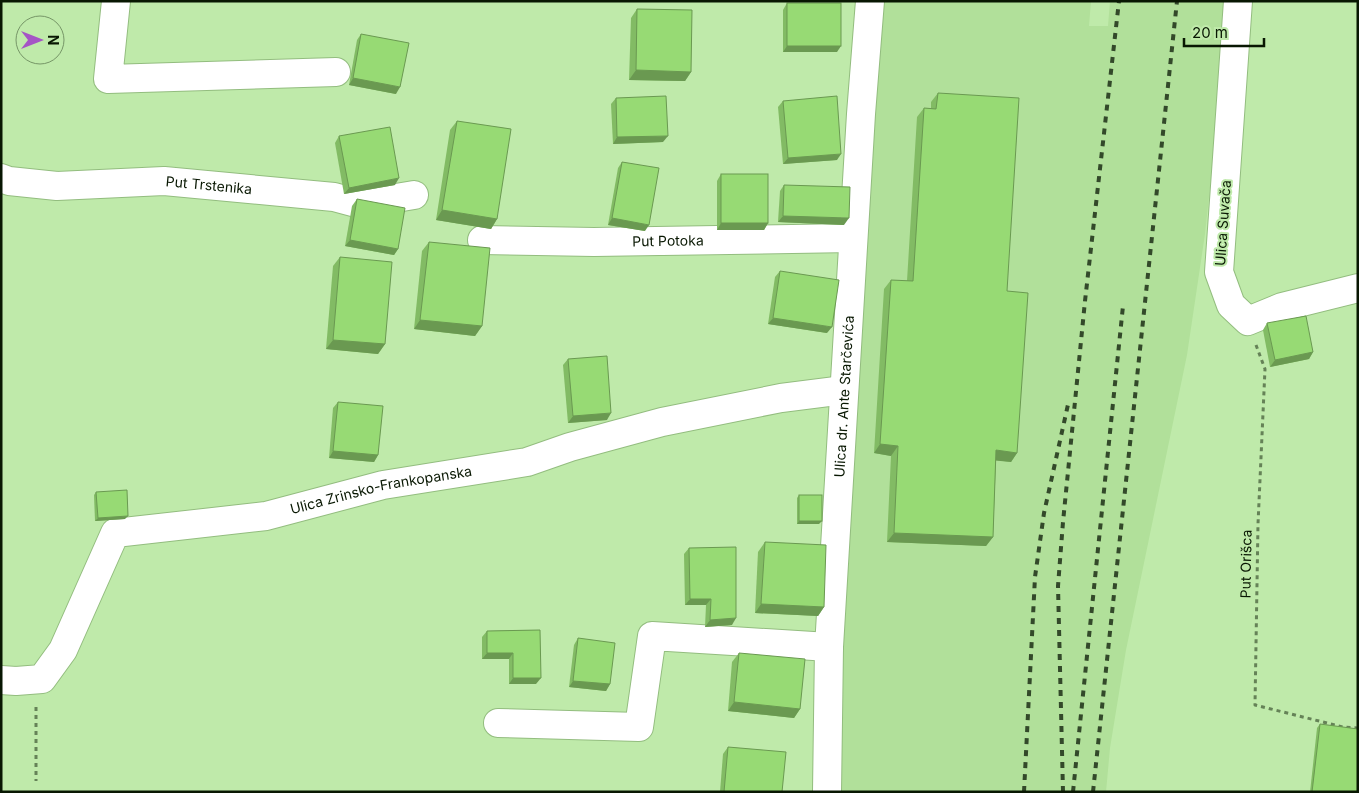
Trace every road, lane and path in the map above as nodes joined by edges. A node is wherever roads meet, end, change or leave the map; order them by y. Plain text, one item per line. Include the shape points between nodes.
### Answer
1 (116, 1) edge
2 (870, 1) edge
3 (1238, 1) edge
4 (336, 72) dead end
5 (1, 178) edge
6 (414, 195) dead end
7 (854, 238) junction
8 (482, 240) dead end
9 (1358, 288) edge
10 (1248, 321) junction
11 (844, 390) junction
12 (829, 647) junction
13 (42, 679) junction
14 (1, 680) edge
15 (498, 723) dead end
16 (1358, 728) edge
17 (36, 781) dead end
18 (828, 792) edge

1 - 4 street via 108,79
2 - 7 street, Ulica dr. Ante Starčevića
3 - 10 street, Ulica Suvača via 1219,272 1231,305
5 - 6 street, Put Trstenika via 57,186 164,181 334,197 360,204
7 - 8 street, Put Potoka via 594,242
7 - 11 street, Ulica dr. Ante Starčevića
9 - 10 street via 1282,307
10 - 16 path, Put Orišca via 1265,369 1258,524 1256,705
11 - 12 street, Ulica dr. Ante Starčevića
11 - 13 street, Ulica Zrinsko-Frankopanska via 780,398 662,422 527,462 383,485 266,516 115,533 63,650
12 - 15 street via 652,636 639,727
12 - 18 street, Ulica dr. Ante Starčevića
13 - 14 street
13 - 17 path via 36,702

